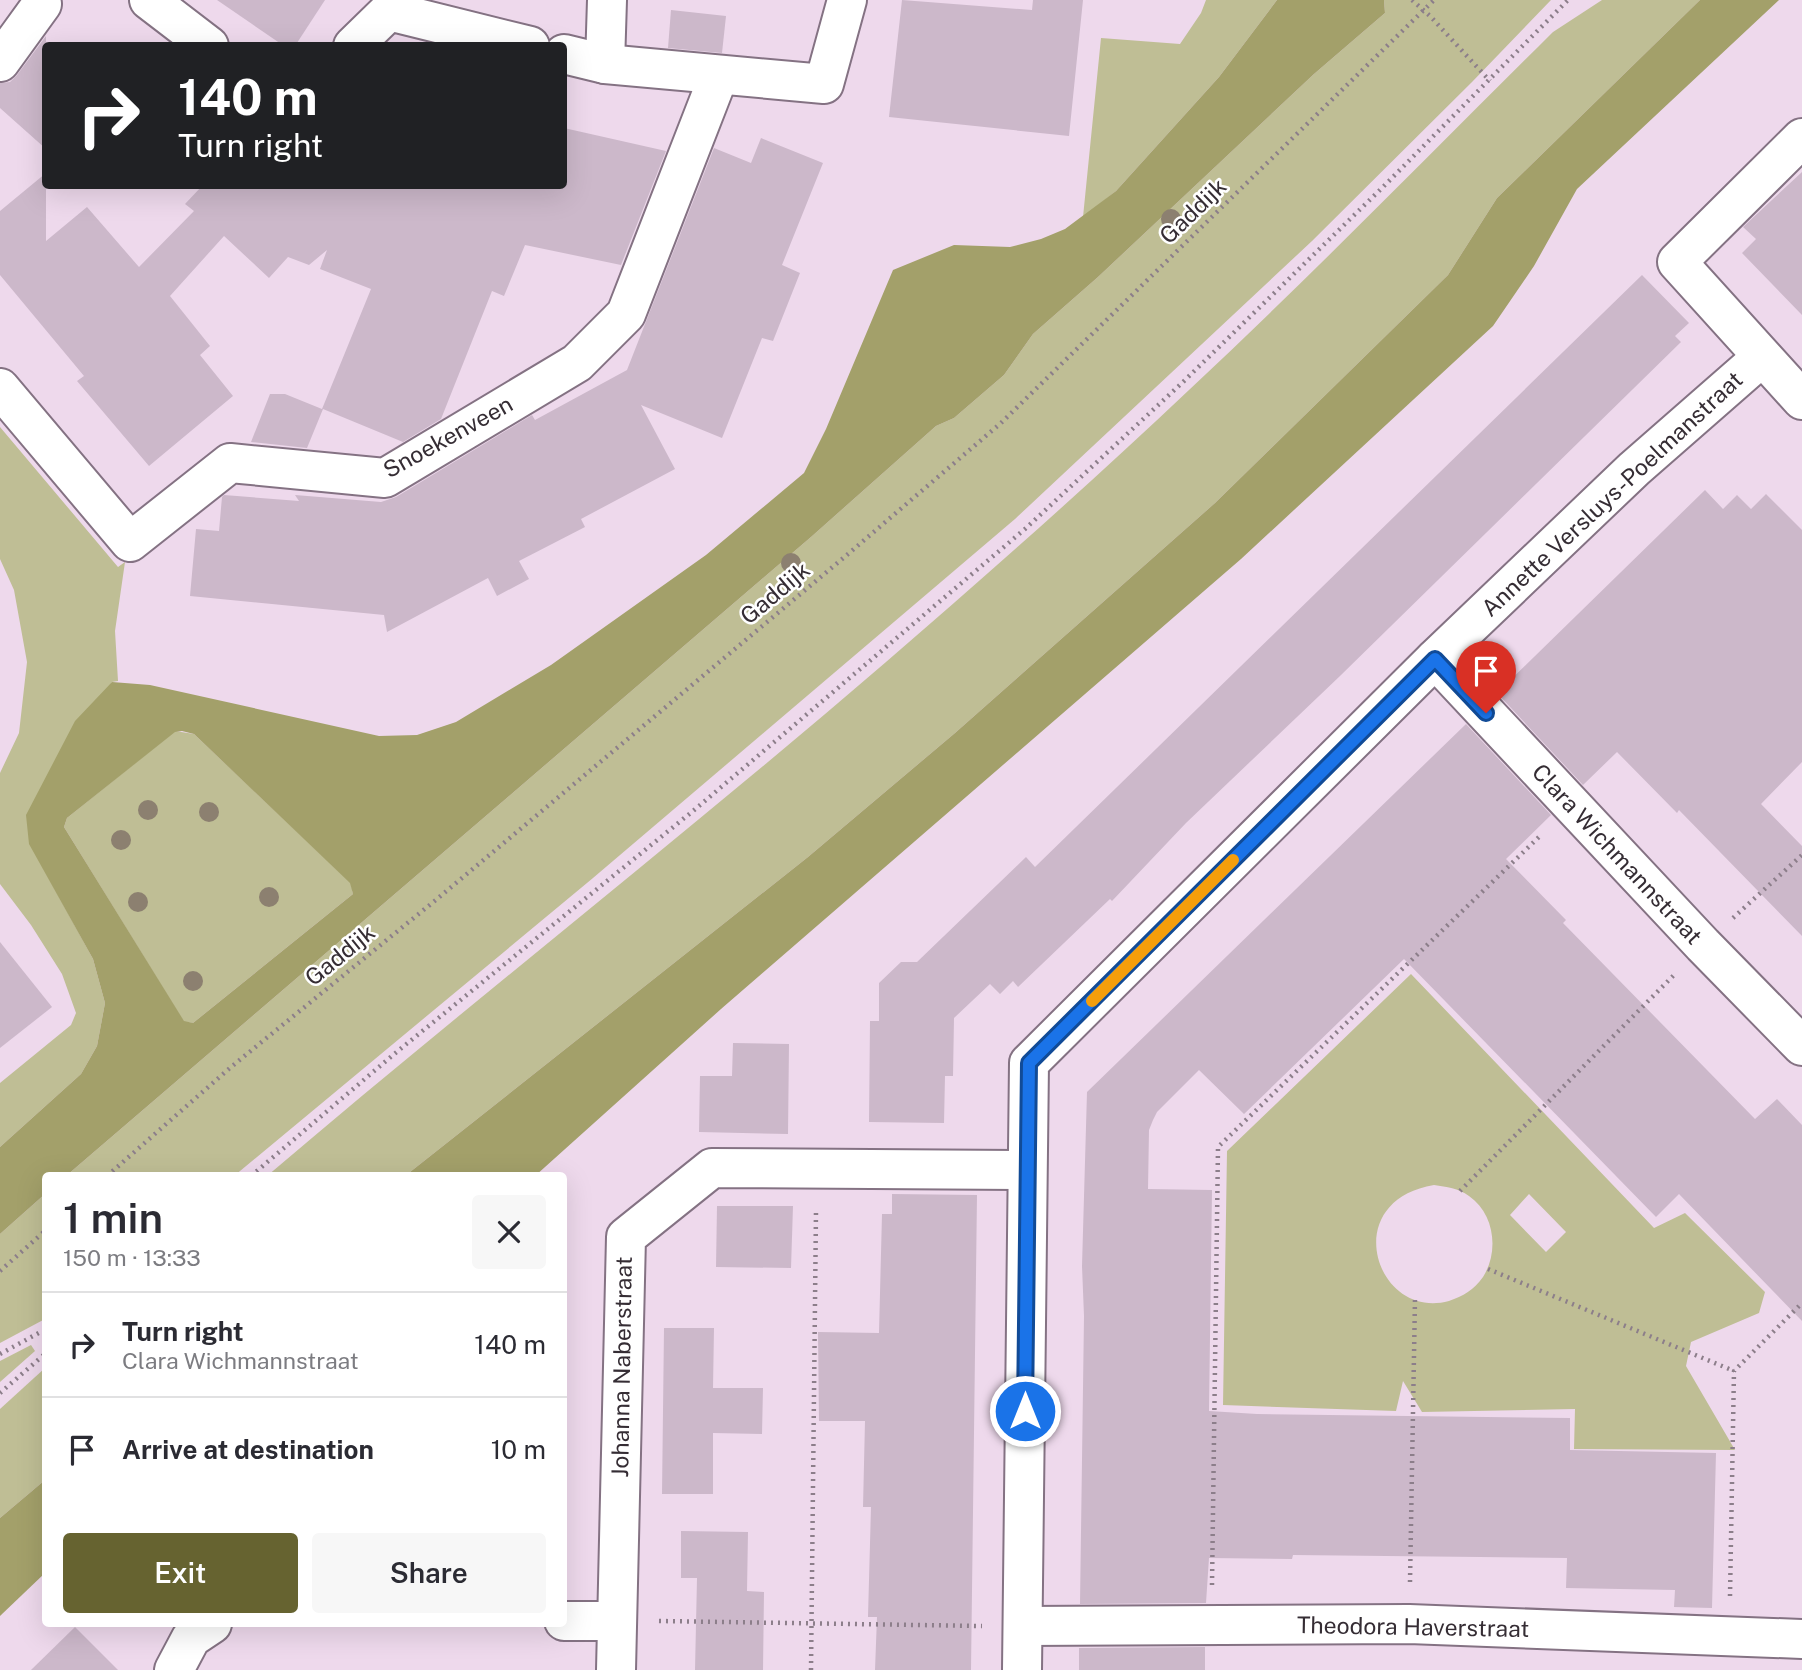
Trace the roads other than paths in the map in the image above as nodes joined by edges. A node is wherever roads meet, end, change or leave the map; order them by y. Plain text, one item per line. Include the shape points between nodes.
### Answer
1 (149, 0) edge
2 (607, 0) edge
3 (847, 0) edge
4 (51, 2) edge
5 (204, 42) edge
6 (357, 42) edge
7 (514, 42) edge
8 (567, 55) edge
9 (0, 62) edge
10 (605, 64) junction
11 (719, 75) junction
12 (1802, 138) edge
13 (1762, 357) junction
14 (0, 388) edge
15 (1802, 400) edge
16 (1435, 659) junction
17 (1802, 1046) edge
18 (1027, 1170) junction
19 (567, 1621) edge
20 (616, 1621) junction
21 (1023, 1626) junction
22 (208, 1627) edge
23 (1802, 1639) edge
24 (174, 1670) edge
25 (616, 1670) edge
26 (1022, 1670) edge

1 - 5 street
2 - 10 street
3 - 11 street via 824,85
4 - 9 street
6 - 7 street via 389,11
8 - 10 street
10 - 11 street
11 - 14 street, Snoekenveen via 626,314 577,363 384,478 230,463 130,542
12 - 13 street via 1677,262
13 - 15 street
13 - 16 street, Annette Versluys-Poelmanstraat via 1634,469
16 - 17 street, Clara Wichmannstraat
16 - 18 street, Annette Versluys-Poelmanstraat via 1029,1063
18 - 20 street, Johanna Naberstraat via 712,1168 626,1237
18 - 21 street, Annette Versluys-Poelmanstraat
19 - 20 street
20 - 25 street, Johanna Naberstraat
21 - 23 street, Theodora Haverstraat via 1409,1624
21 - 26 street, Annette Versluys-Poelmanstraat
22 - 24 street via 191,1638

